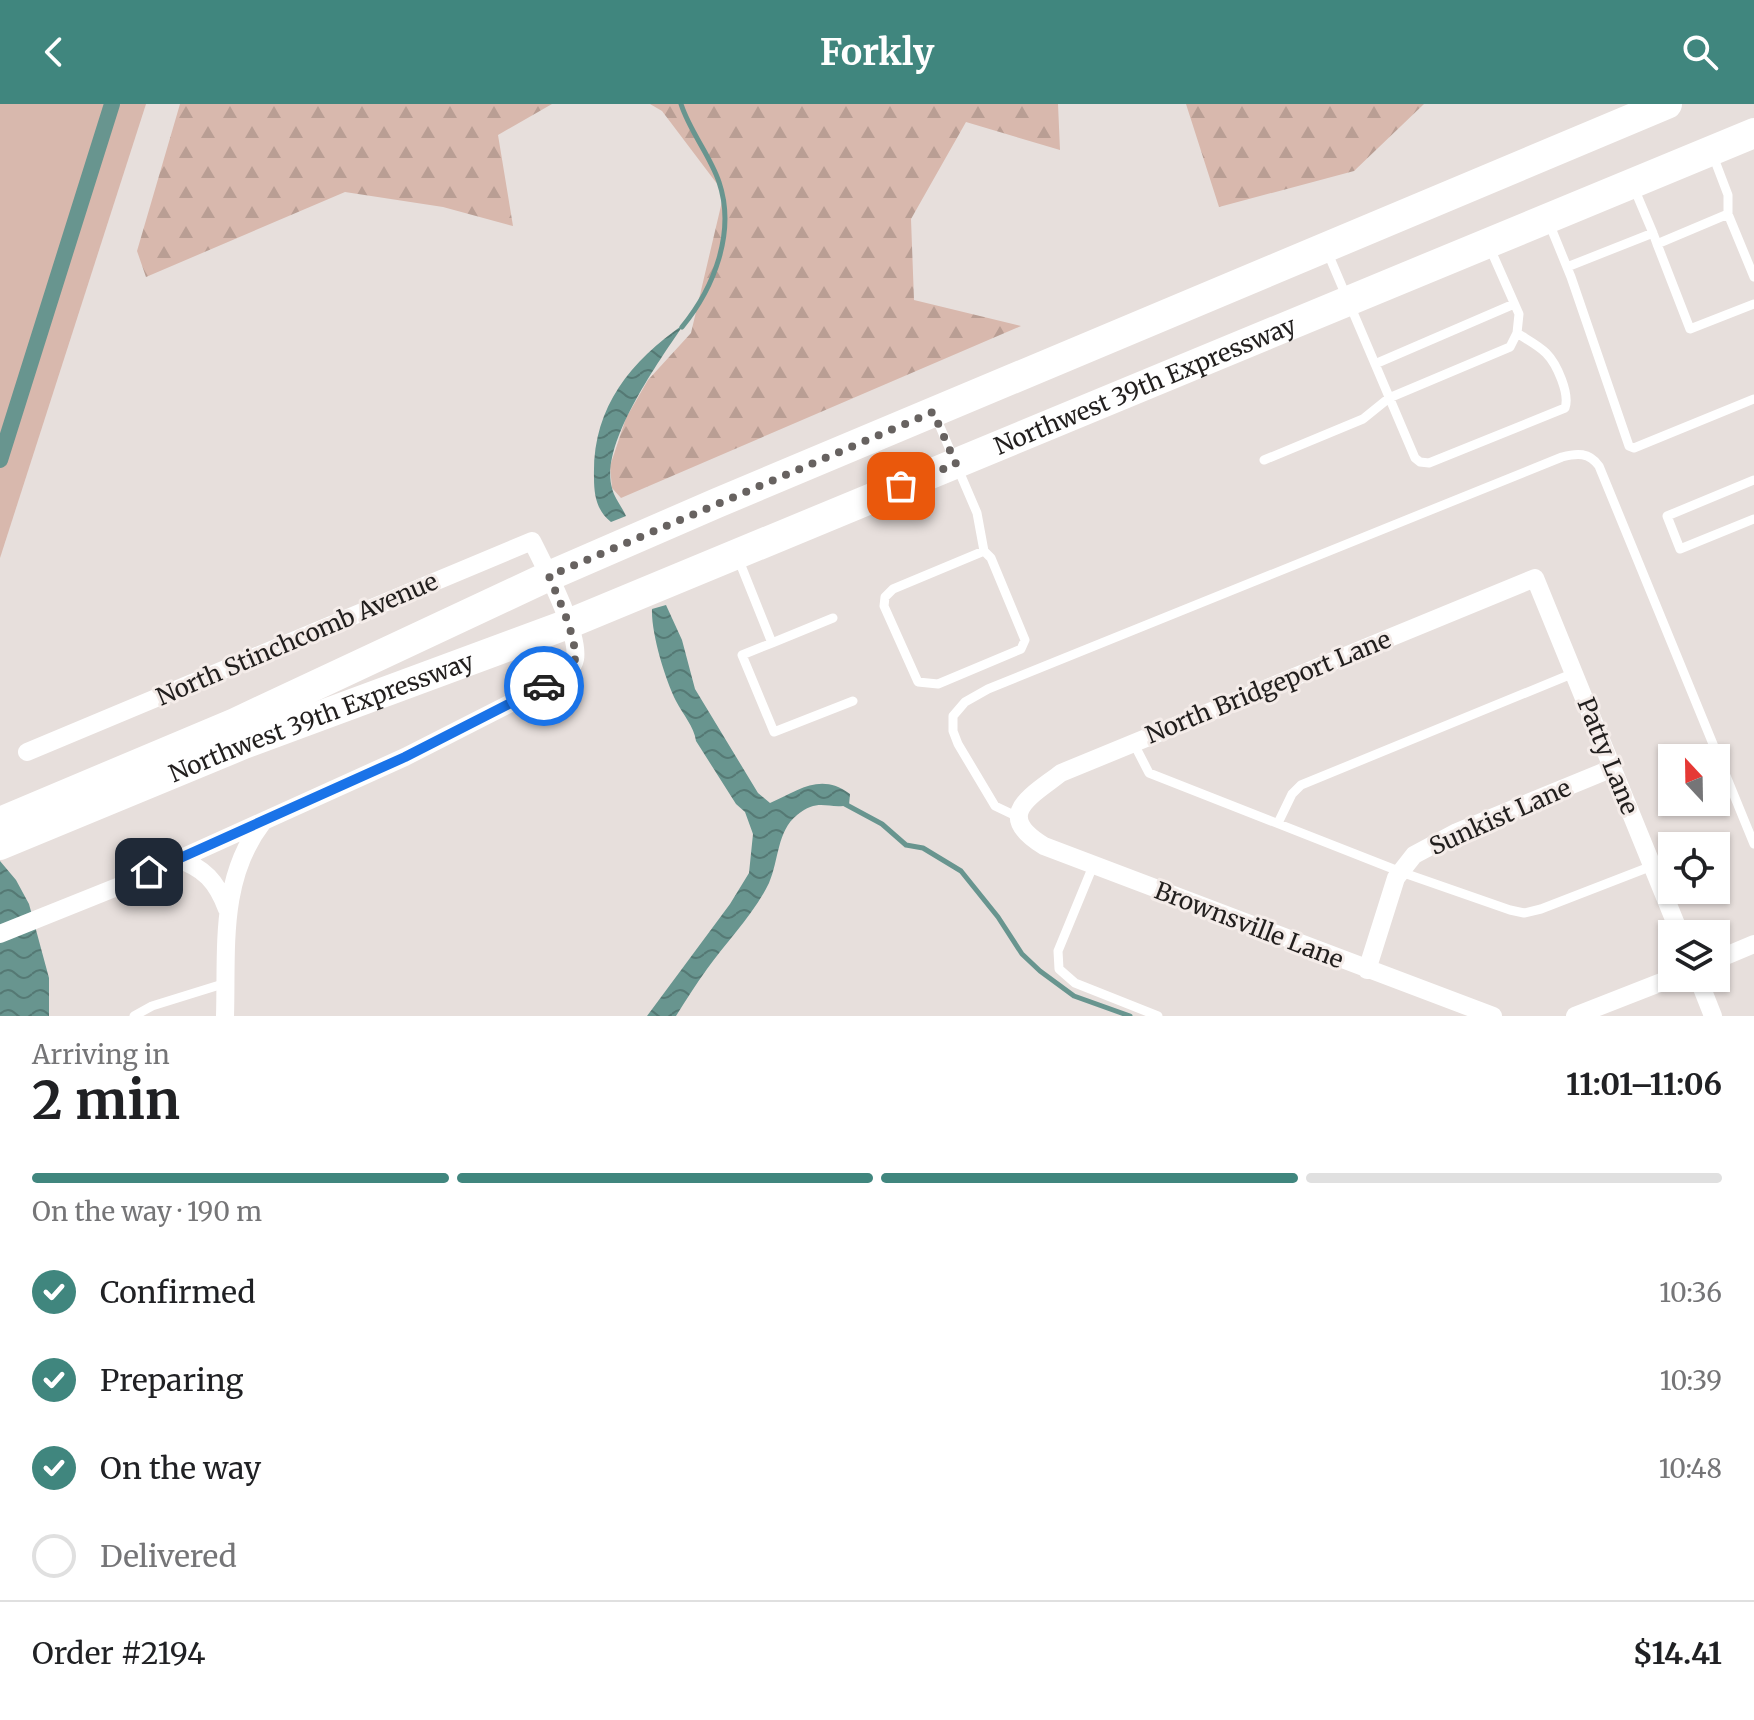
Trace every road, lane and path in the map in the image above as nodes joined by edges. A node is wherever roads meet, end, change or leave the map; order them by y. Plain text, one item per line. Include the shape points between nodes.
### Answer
1 (1655, 106) edge
2 (1754, 133) edge
3 (1711, 150) junction
4 (1632, 183) junction
5 (1728, 214) junction
6 (1547, 218) junction
7 (1653, 233) junction
8 (1488, 243) junction
9 (1657, 244) junction
10 (1325, 248) junction
11 (1751, 260) edge
12 (1567, 267) junction
13 (1754, 277) edge
14 (1348, 301) junction
15 (1514, 304) junction
16 (1754, 304) edge
17 (1517, 333) junction
18 (1375, 364) junction
19 (1389, 398) junction
20 (1754, 399) edge
21 (933, 412) junction
22 (1264, 460) dead end
23 (956, 464) junction
24 (1754, 480) edge
25 (1754, 519) edge
26 (984, 551) junction
27 (736, 554) junction
28 (549, 576) junction
29 (1535, 578) joint
30 (833, 618) dead end
31 (568, 624) junction
32 (772, 643) junction
33 (1574, 673) junction
34 (853, 701) dead end
35 (1133, 742) junction
36 (27, 752) dead end
37 (1613, 768) junction
38 (1018, 817) junction
39 (19, 821) edge
40 (264, 821) junction
41 (1278, 823) junction
42 (1753, 838) edge
43 (0, 845) edge
44 (176, 859) junction
45 (1093, 866) junction
46 (1652, 866) junction
47 (1401, 872) junction
48 (227, 909) junction
49 (1674, 920) edge
50 (0, 934) edge
51 (1754, 944) edge
52 (1730, 954) edge
53 (1367, 970) junction
54 (226, 983) junction
55 (1658, 985) edge
56 (1704, 992) edge
57 (1598, 1013) edge
58 (134, 1016) edge
59 (225, 1016) edge
60 (1158, 1016) edge
61 (1493, 1016) edge
62 (1575, 1016) edge
63 (1713, 1016) edge

1 - 10 highway, Northwest 39th Expressway
2 - 3 highway, Northwest 39th Expressway
3 - 4 highway, Northwest 39th Expressway
3 - 5 lane via 1728,195
4 - 6 highway, Northwest 39th Expressway
4 - 7 lane
5 - 9 lane
5 - 11 lane
6 - 8 highway, Northwest 39th Expressway
6 - 12 lane
7 - 9 lane
7 - 12 lane
8 - 14 highway, Northwest 39th Expressway
8 - 15 lane
9 - 16 lane via 1690,329
10 - 14 lane
10 - 21 highway, Northwest 39th Expressway
11 - 13 lane
12 - 20 lane via 1629,446
14 - 18 lane
14 - 23 highway, Northwest 39th Expressway
15 - 17 lane
15 - 18 lane
17 - 19 lane via 1510,347
17 - 19 lane via 1552,362 1567,400 1562,411 1425,463 1415,458
18 - 19 lane
19 - 22 lane via 1363,419
21 - 23 lane
21 - 28 highway, Northwest 39th Expressway
23 - 26 lane via 977,513
23 - 27 highway, Northwest 39th Expressway
24 - 25 lane via 1667,516 1680,549
26 - 26 lane via 885,597 884,606 918,682 938,684 1021,649 1025,640
27 - 31 highway, Northwest 39th Expressway
27 - 32 lane
28 - 31 street
28 - 36 street, North Stinchcomb Avenue via 532,541
28 - 39 highway, Northwest 39th Expressway
29 - 33 street, Patty Lane
29 - 35 street, North Bridgeport Lane
30 - 32 lane
31 - 39 highway, Northwest 39th Expressway
31 - 40 street via 576,656 572,669 560,678
32 - 34 lane via 742,655 774,732
33 - 37 street, Patty Lane
33 - 41 lane via 1301,785
35 - 38 street, North Bridgeport Lane via 1061,773 1022,804
35 - 41 lane via 1149,773
37 - 46 street, Patty Lane
37 - 47 street, Sunkist Lane via 1457,832 1414,855
38 - 42 lane via 995,806 958,744 953,716 965,702 1578,453 1599,466
38 - 45 street, Brownsville Lane via 1024,834
39 - 43 highway, Northwest 39th Expressway
40 - 44 street
40 - 48 street via 240,860
41 - 47 lane
44 - 48 street via 210,877
44 - 50 street
45 - 53 street, Brownsville Lane
45 - 60 lane via 1058,951 1059,969 1075,983
46 - 47 lane via 1524,913
46 - 49 street, Patty Lane
47 - 53 street, Sunkist Lane
48 - 54 street
51 - 52 street
53 - 61 street, Brownsville Lane
54 - 58 lane
54 - 59 street
55 - 57 street
56 - 63 street
57 - 62 street

